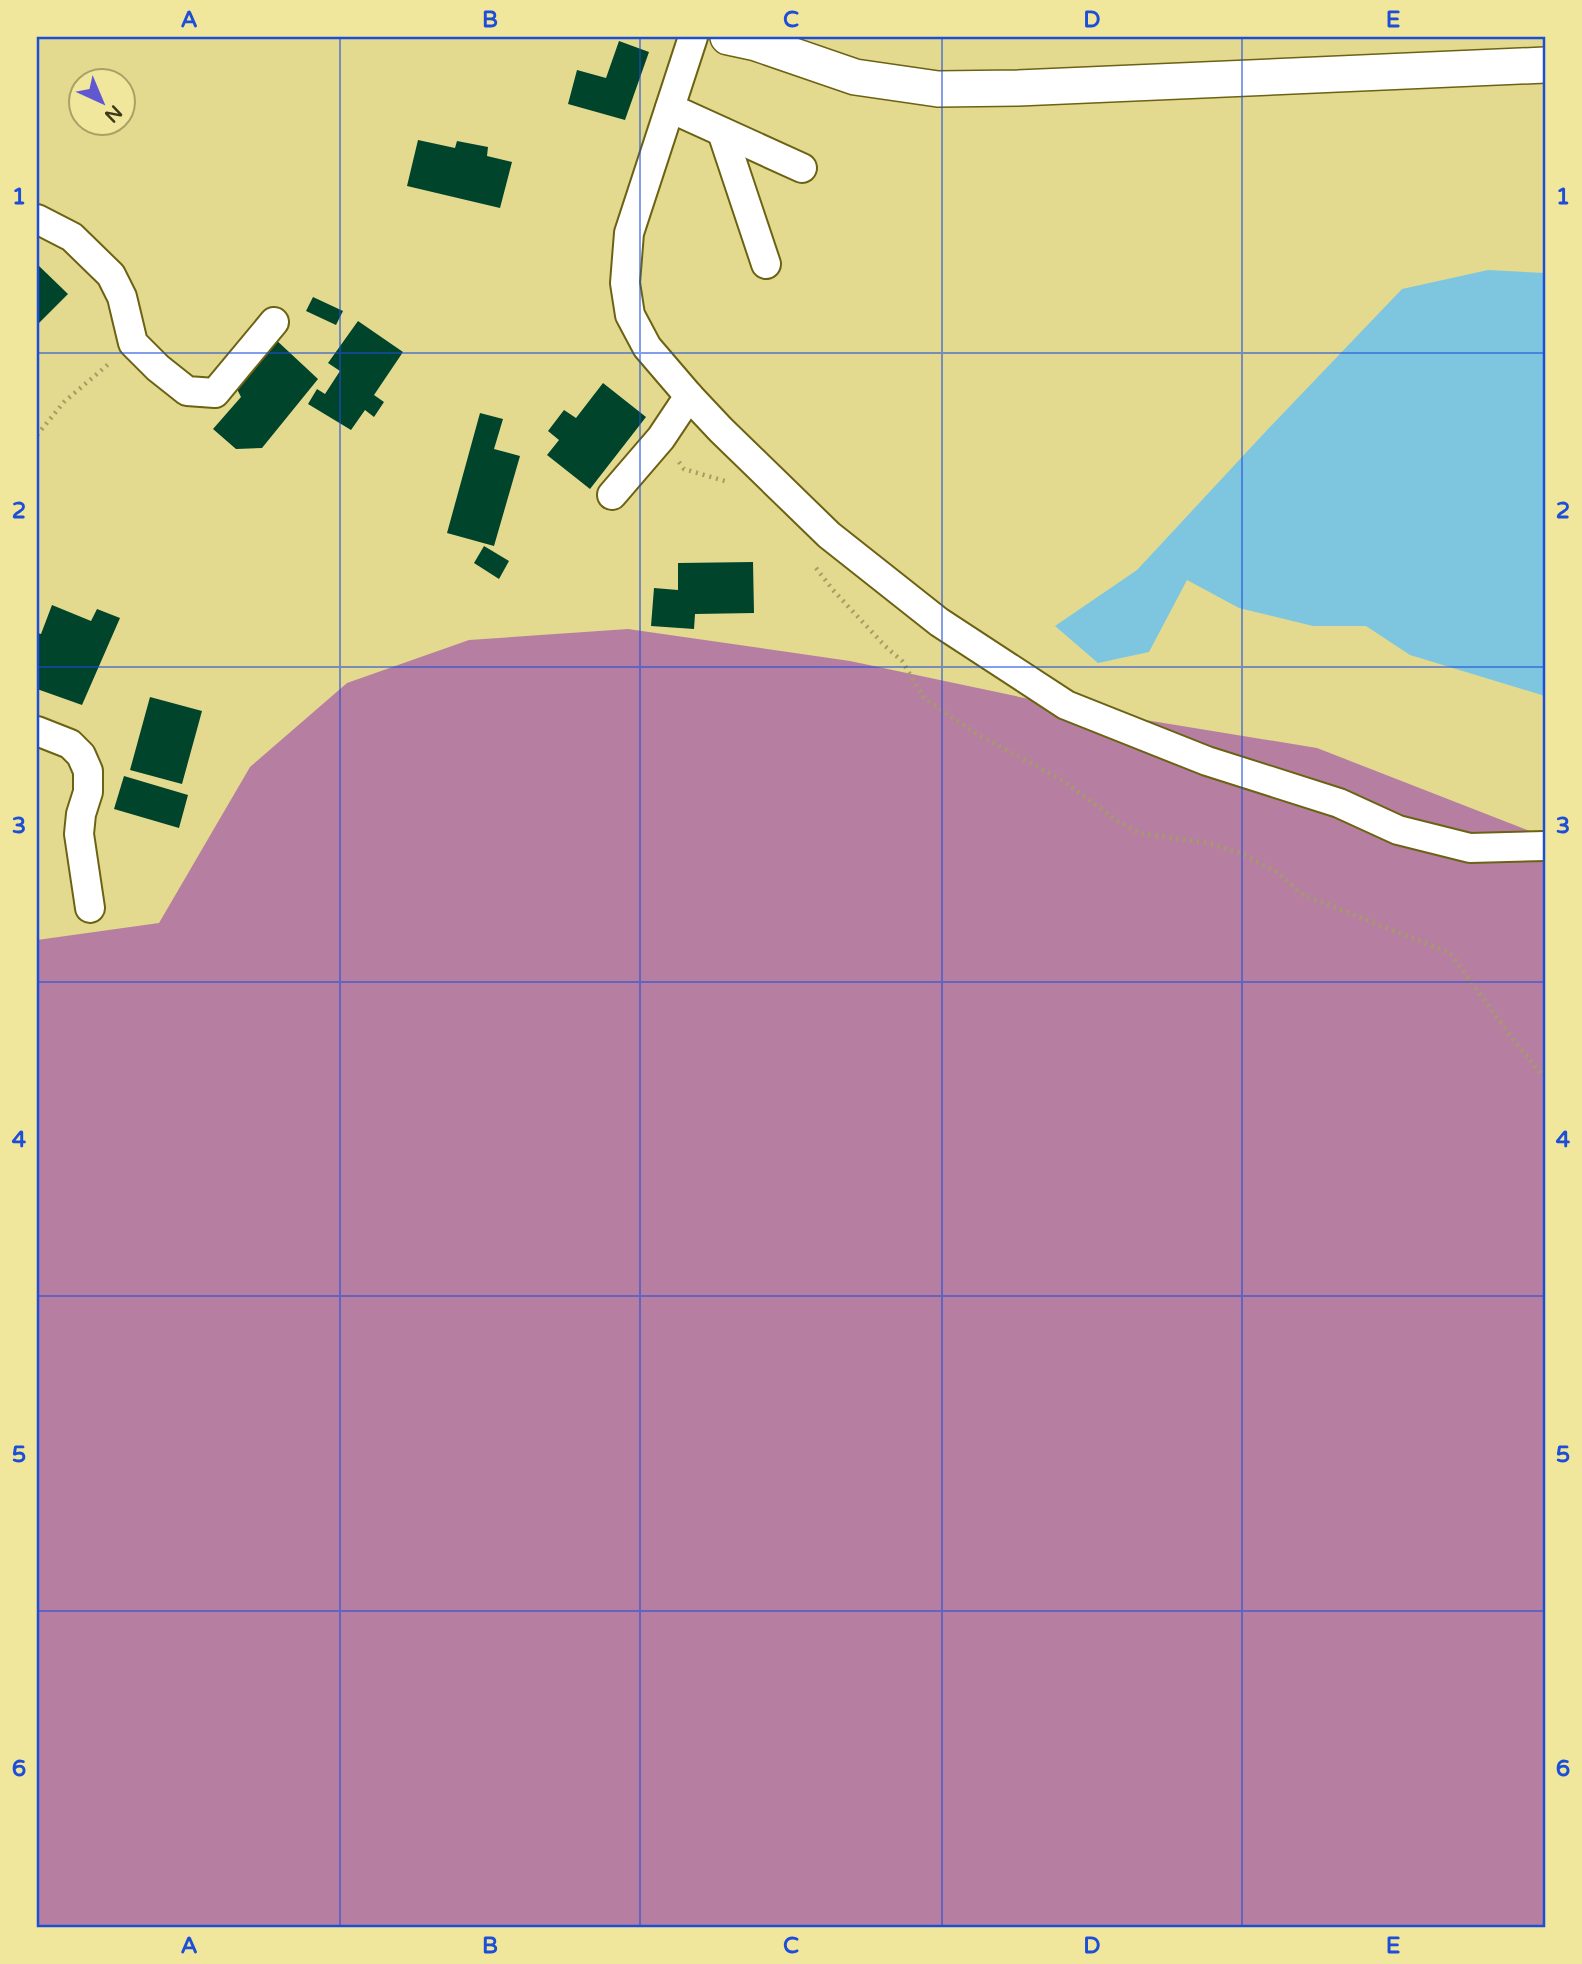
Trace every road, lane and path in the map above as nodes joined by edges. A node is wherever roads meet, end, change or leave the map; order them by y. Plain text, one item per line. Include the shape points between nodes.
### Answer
1 (693, 37) edge
2 (747, 39) edge
3 (1545, 65) edge
4 (670, 108) junction
5 (722, 132) junction
6 (802, 168) dead end
7 (37, 219) edge
8 (766, 264) dead end
9 (274, 322) dead end
10 (133, 344) junction
11 (689, 397) junction
12 (37, 435) edge
13 (661, 438) junction
14 (738, 485) dead end
15 (612, 495) dead end
16 (811, 562) dead end
17 (37, 731) edge
18 (1545, 846) edge
19 (90, 908) dead end
20 (1545, 1078) edge

1 - 4 street
2 - 3 street via 855,77 938,89
4 - 5 street
4 - 11 street via 629,233 625,283 630,315 647,347
5 - 6 street
5 - 8 street
7 - 10 street via 72,237 111,275 122,297
9 - 10 street via 215,393 187,391
10 - 12 path via 64,402
11 - 13 street
11 - 18 street via 829,535 939,622 1066,705 1207,761 1339,803 1398,830 1470,848
13 - 14 path via 684,469
13 - 15 street
16 - 20 path via 902,662 924,698 977,734 1060,779 1116,820 1139,833 1208,843 1243,854 1277,872 1301,894 1450,953
17 - 19 street via 70,744 88,771 79,834

